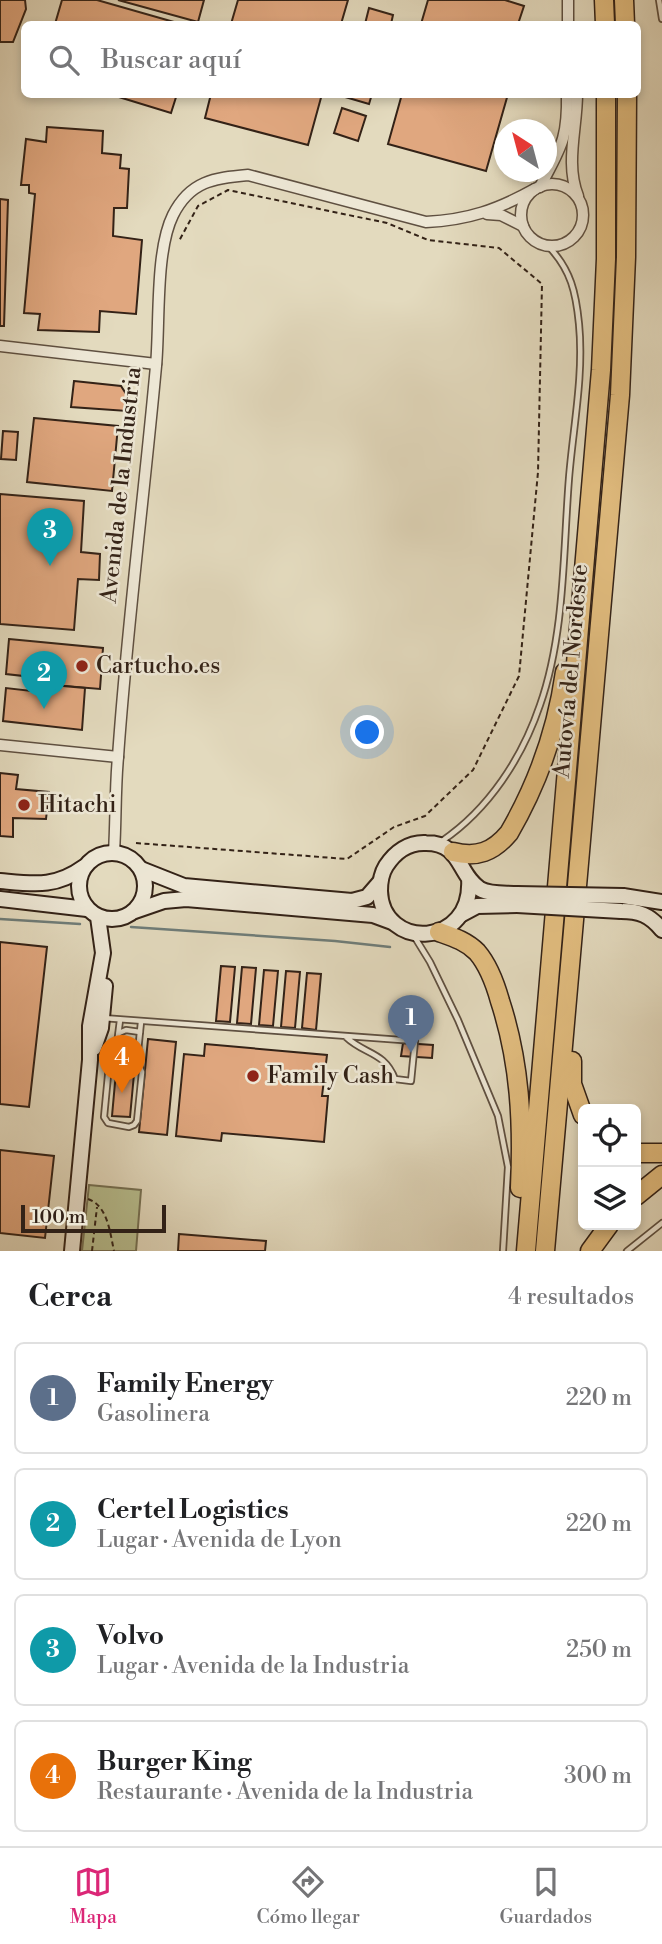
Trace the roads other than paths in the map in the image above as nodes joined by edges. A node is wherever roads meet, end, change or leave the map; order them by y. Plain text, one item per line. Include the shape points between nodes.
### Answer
1 (567, 0) edge
2 (604, 0) edge
3 (624, 0) edge
4 (659, 0) edge
5 (662, 19) edge
6 (568, 21) edge
7 (605, 21) edge
8 (625, 21) edge
9 (568, 98) edge
10 (577, 98) edge
11 (606, 98) edge
12 (627, 98) edge
13 (537, 188) junction
14 (581, 202) junction
15 (483, 214) junction
16 (523, 226) junction
17 (549, 247) junction
18 (0, 346) edge
19 (156, 364) junction
20 (601, 370) junction
21 (0, 745) edge
22 (118, 757) junction
23 (445, 848) junction
24 (114, 852) junction
25 (84, 867) junction
26 (141, 869) junction
27 (469, 878) junction
28 (0, 881) edge
29 (380, 883) junction
30 (0, 899) edge
31 (517, 899) junction
32 (662, 902) edge
33 (622, 904) junction
34 (135, 911) junction
35 (93, 913) junction
36 (461, 915) junction
37 (119, 919) junction
38 (397, 925) junction
39 (662, 930) edge
40 (412, 932) junction
41 (439, 932) junction
42 (572, 943) junction
43 (101, 966) junction
44 (102, 1018) junction
45 (120, 1020) junction
46 (141, 1022) junction
47 (140, 1032) junction
48 (118, 1033) junction
49 (346, 1037) junction
50 (90, 1060) junction
51 (578, 1104) edge
52 (641, 1153) edge
53 (662, 1153) edge
54 (662, 1175) edge
55 (641, 1192) edge
56 (662, 1223) edge
57 (605, 1230) edge
58 (72, 1251) edge
59 (503, 1251) edge
60 (518, 1251) edge
61 (526, 1251) edge
62 (545, 1251) edge
63 (590, 1251) edge
64 (626, 1251) edge

1 - 6 street
2 - 7 highway
3 - 8 highway
4 - 5 lane
9 - 13 street via 562,147
10 - 14 street via 572,167
11 - 20 highway, Autovía del Nordeste
12 - 42 highway, Autovía del Nordeste via 620,395
13 - 14 street via 549,184 568,188
13 - 15 street
13 - 16 street via 523,206
14 - 17 street via 578,234 560,246
15 - 16 street via 501,215
15 - 19 street, Avenida de la Industria via 426,222 248,175 203,183 185,196 164,239
16 - 17 street via 533,240
17 - 23 lane via 571,281 580,339 557,630 534,721 509,770
18 - 19 street
19 - 22 street, Avenida de la Industria
20 - 23 highway via 584,464 565,669 551,738 526,802 502,841 477,855
20 - 61 highway, Autovía del Nordeste
21 - 22 street
22 - 24 street, Avenida de la Industria
23 - 27 main road via 463,864
23 - 29 main road via 425,843 400,850 383,870
24 - 25 main road via 92,859
24 - 26 main road via 130,857
25 - 28 main road via 50,884
25 - 35 main road via 78,889
26 - 29 main road via 184,886 352,901 367,897
26 - 34 main road via 146,887
27 - 31 main road via 479,888
27 - 36 main road via 470,891
29 - 38 main road via 386,913
30 - 35 main road
31 - 33 main road, bridge
31 - 36 main road via 477,906
32 - 33 main road
33 - 39 main road via 651,918
34 - 37 main road
34 - 38 main road via 186,899 373,915
35 - 37 main road
35 - 43 main road
36 - 41 main road
37 - 43 main road
38 - 40 main road
40 - 41 main road
40 - 59 lane via 458,1020 498,1116 508,1167
41 - 60 highway via 467,943 484,961 508,1025 522,1111
42 - 51 highway via 578,982 571,1074
42 - 62 highway, Autovía del Nordeste
43 - 44 main road via 105,986
43 - 50 main road via 90,1026
44 - 45 lane
44 - 50 main road
45 - 46 lane
45 - 48 lane
46 - 47 lane
46 - 49 lane
47 - 48 lane
47 - 48 lane via 137,1121 128,1127 108,1123 104,1117 109,1065 115,1060
49 - 49 lane via 387,1062 395,1079 411,1081 415,1041
50 - 58 main road
52 - 53 highway
54 - 55 highway
56 - 64 lane
57 - 63 highway

